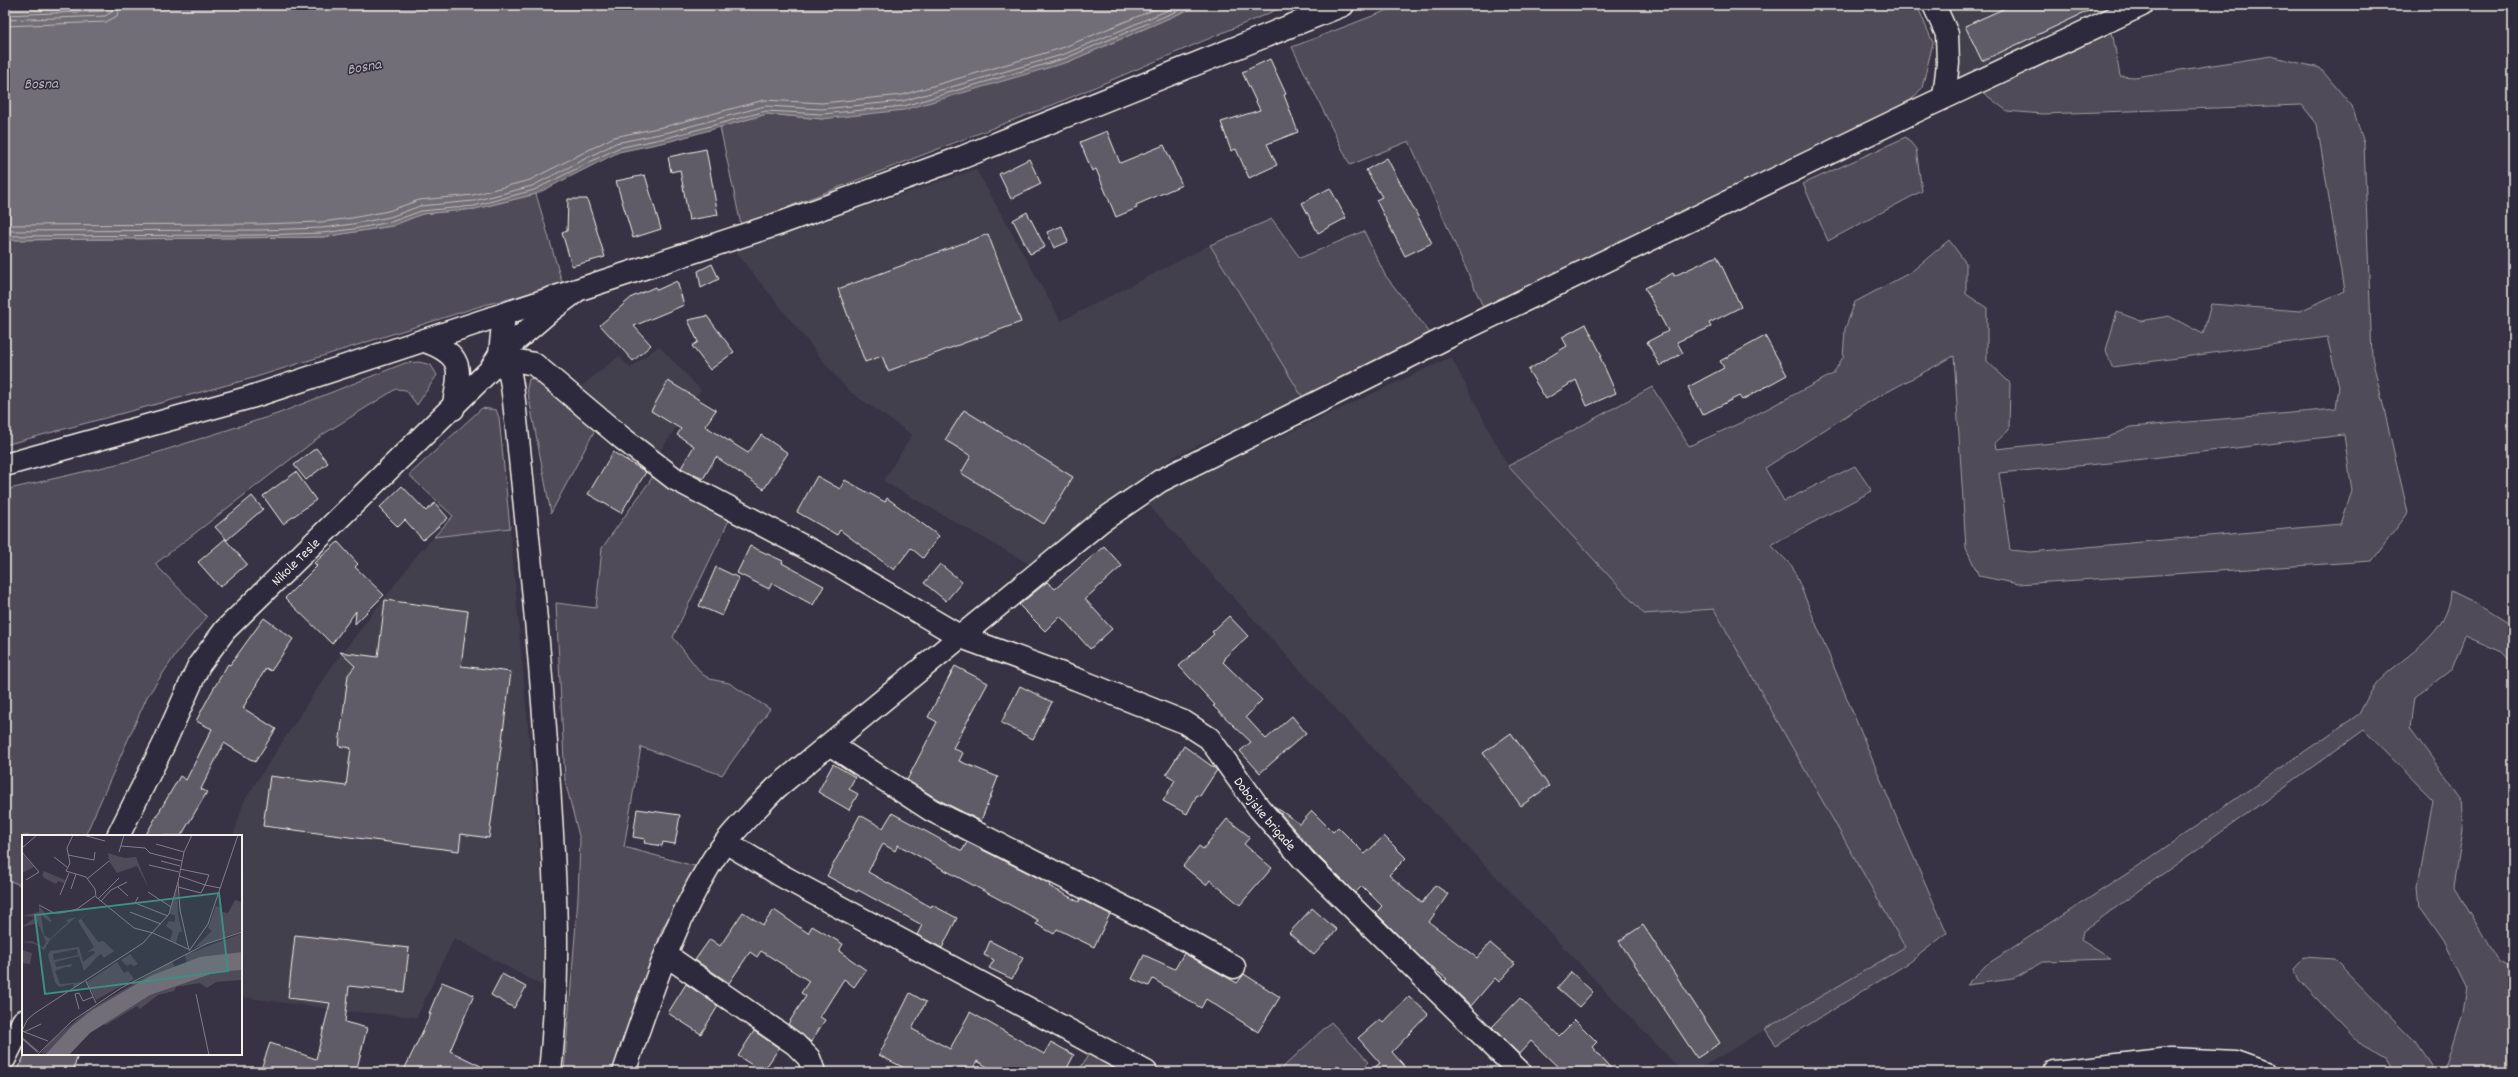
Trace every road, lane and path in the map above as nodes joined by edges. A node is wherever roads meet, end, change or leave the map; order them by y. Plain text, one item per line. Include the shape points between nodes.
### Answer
1 (1343, 5) edge
2 (1934, 5) edge
3 (2142, 5) edge
4 (1944, 97) junction
5 (577, 290) junction
6 (504, 314) junction
7 (425, 341) junction
8 (502, 356) junction
9 (453, 409) junction
10 (5, 466) edge
11 (961, 637) junction
12 (831, 745) junction
13 (118, 835) edge
14 (727, 843) junction
15 (666, 955) junction
16 (1234, 967) dead end
17 (22, 1023) edge
18 (5, 1058) edge
19 (550, 1072) edge
20 (624, 1072) edge
21 (814, 1072) edge
22 (1146, 1072) edge
23 (1520, 1072) edge
24 (2055, 1072) edge
25 (2264, 1072) edge

1 - 5 street via 963,157 781,223
2 - 4 street via 1947,34 1948,63
3 - 4 street
4 - 11 street via 1444,339 1160,481 1100,522
5 - 6 street
5 - 8 street via 550,311
6 - 7 street
6 - 8 street, Nikole Tesle
7 - 9 street via 442,347 451,353 456,361 458,383
7 - 10 street via 252,397
8 - 9 street, Nikole Tesle
8 - 11 street, Dobojske brigade via 534,364 675,479 835,563
8 - 19 street via 514,401 540,658 551,813 557,955 556,1014
9 - 13 street, Nikole Tesle via 225,630 199,665 163,746
11 - 12 street
11 - 23 street, Dobojske brigade via 1184,722 1209,738 1259,808 1304,860
12 - 14 street via 776,788
12 - 16 street via 931,810 1157,924
14 - 15 street via 709,866
14 - 22 street via 782,876
15 - 20 street
15 - 21 street via 795,1044 809,1058
17 - 18 street
24 - 25 street via 2171,1059 2235,1062

